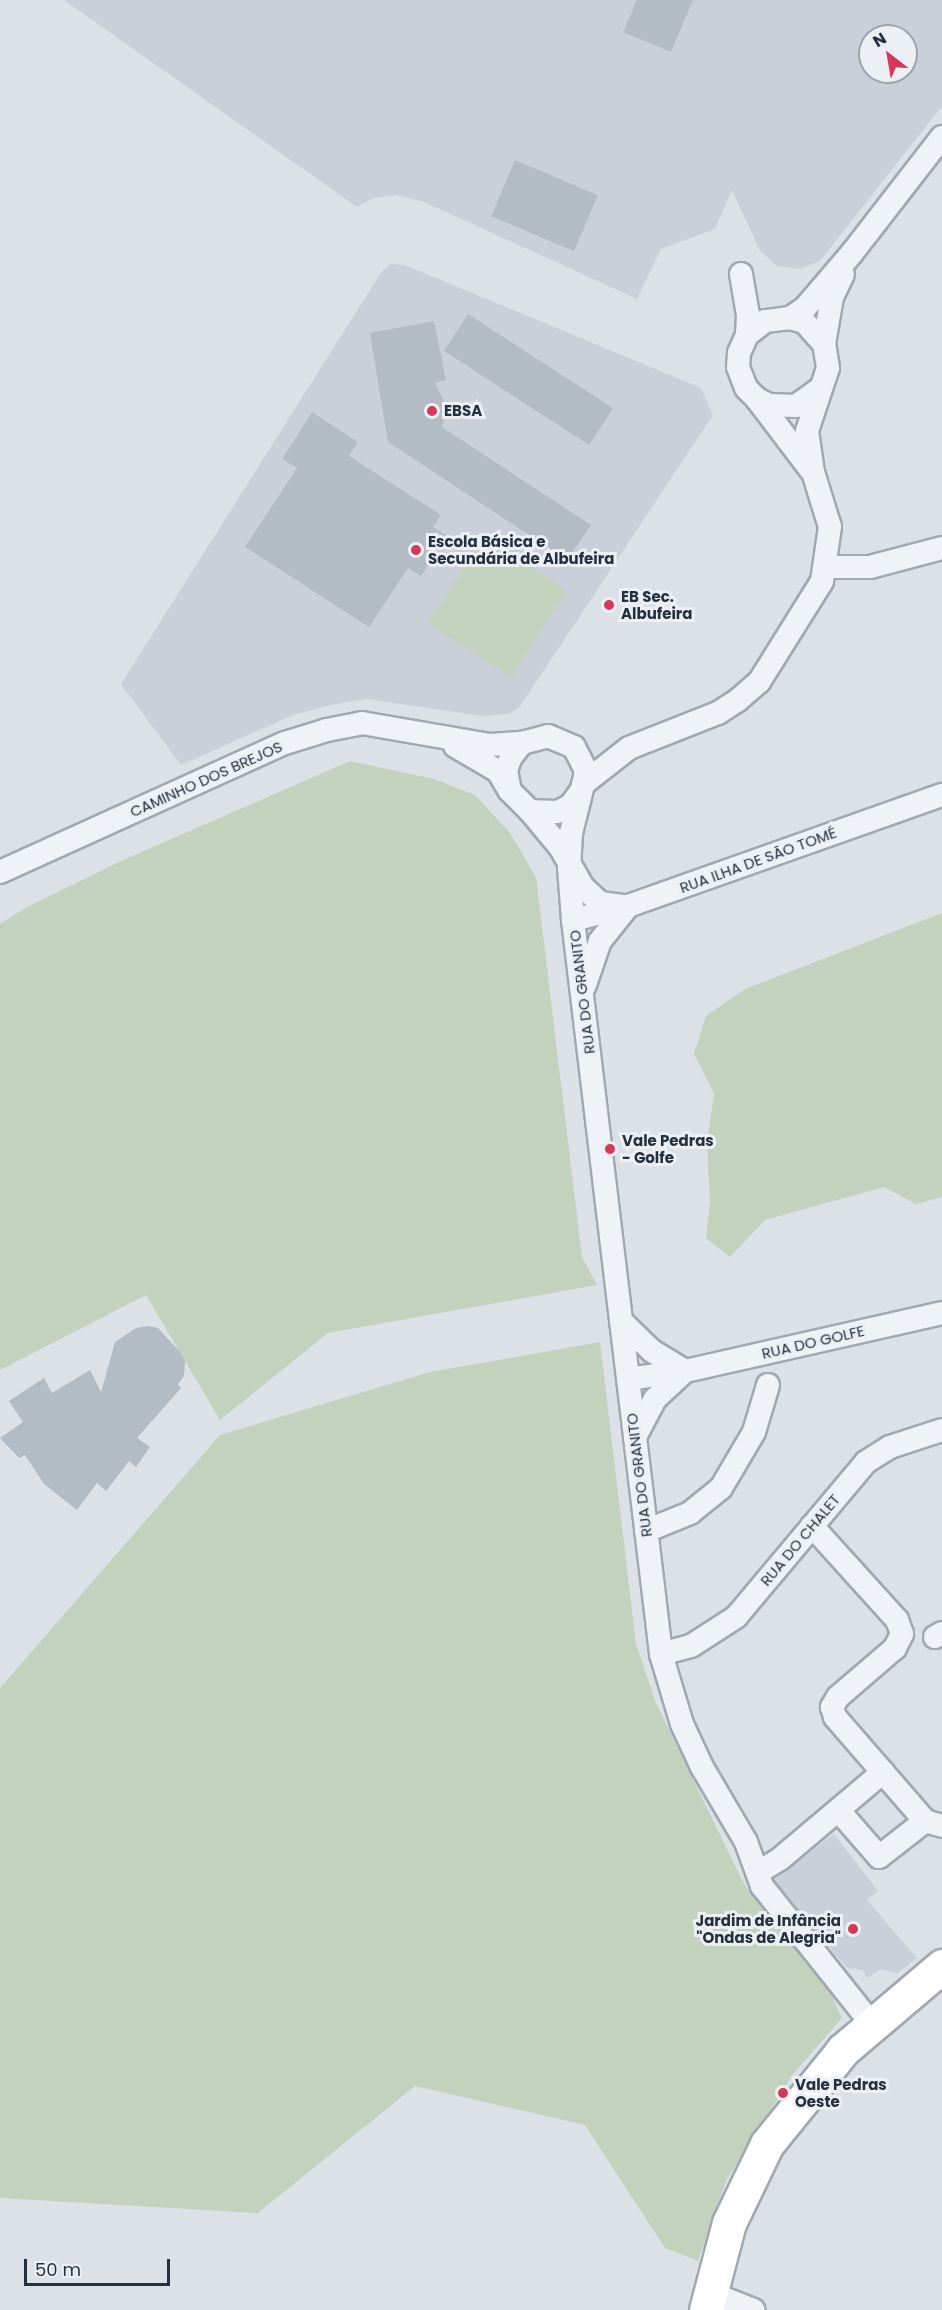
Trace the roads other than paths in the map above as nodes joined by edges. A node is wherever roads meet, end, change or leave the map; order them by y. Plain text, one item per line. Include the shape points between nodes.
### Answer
1 (942, 137) edge
2 (852, 253) junction
3 (783, 318) junction
4 (747, 336) junction
5 (824, 344) junction
6 (818, 390) junction
7 (757, 399) junction
8 (813, 472) junction
9 (942, 548) edge
10 (826, 567) junction
11 (421, 730) junction
12 (522, 743) junction
13 (574, 747) junction
14 (629, 747) junction
15 (582, 788) junction
16 (510, 791) junction
17 (942, 795) edge
18 (530, 811) junction
19 (569, 868) junction
20 (0, 872) edge
21 (628, 906) junction
22 (573, 920) junction
23 (582, 994) junction
24 (942, 1313) edge
25 (621, 1321) junction
26 (685, 1371) junction
27 (628, 1379) junction
28 (768, 1385) dead end
29 (942, 1430) edge
30 (634, 1437) junction
31 (812, 1526) junction
32 (646, 1531) junction
33 (661, 1654) junction
34 (883, 1772) junction
35 (839, 1811) junction
36 (936, 1825) edge
37 (759, 1872) junction
38 (942, 1966) edge
39 (871, 2023) junction
40 (707, 2301) edge
41 (754, 2310) edge

1 - 2 street
2 - 3 street via 805,308
2 - 5 street via 832,297
3 - 4 street
3 - 4 street via 741,274 748,315
3 - 5 street via 804,322
4 - 7 street via 738,367 742,381
5 - 6 street via 828,368
6 - 7 street via 796,406 769,405
6 - 8 street via 807,431
7 - 8 street
8 - 10 street via 830,527
9 - 10 street via 870,567
10 - 14 street via 822,581 759,682 718,713
11 - 12 street, CAMINHO DOS BREJOS via 490,745
11 - 16 street, CAMINHO DOS BREJOS via 498,771
11 - 20 street, CAMINHO DOS BREJOS via 362,723 285,743
12 - 13 street via 548,736
12 - 16 street via 506,770
13 - 14 street
13 - 15 street via 585,769
14 - 15 street
15 - 18 street via 570,806 557,812
15 - 19 street, RUA DO GRANITO
16 - 18 street
17 - 21 street, RUA ILHA DE SÃO TOMÉ
18 - 19 street, RUA DO GRANITO via 560,847
19 - 21 street via 600,903
19 - 22 street, RUA DO GRANITO
21 - 22 street, RUA ILHA DE SÃO TOMÉ
21 - 23 street via 600,941
22 - 23 street, RUA DO GRANITO
23 - 25 street, RUA DO GRANITO
24 - 26 street, RUA DO GOLFE
25 - 26 street via 652,1351
25 - 27 street, RUA DO GRANITO
26 - 27 street, RUA DO GOLFE
26 - 30 street via 656,1399
27 - 30 street, RUA DO GRANITO
28 - 32 street via 754,1432 721,1488 690,1513
29 - 31 street, RUA DO CHALET via 890,1447 866,1462
30 - 32 street, RUA DO GRANITO
31 - 33 street, RUA DO CHALET via 736,1617 691,1647
31 - 34 street via 897,1620 902,1634 895,1647 838,1697 832,1707 835,1717
32 - 33 street, RUA DO GRANITO
33 - 37 street, RUA DO GRANITO via 682,1725
34 - 35 street
34 - 36 street
35 - 36 street via 879,1857
35 - 37 street
37 - 39 street, RUA DO GRANITO via 762,1886
38 - 39 main road
39 - 40 main road via 830,2066 767,2144 729,2223
40 - 41 street

